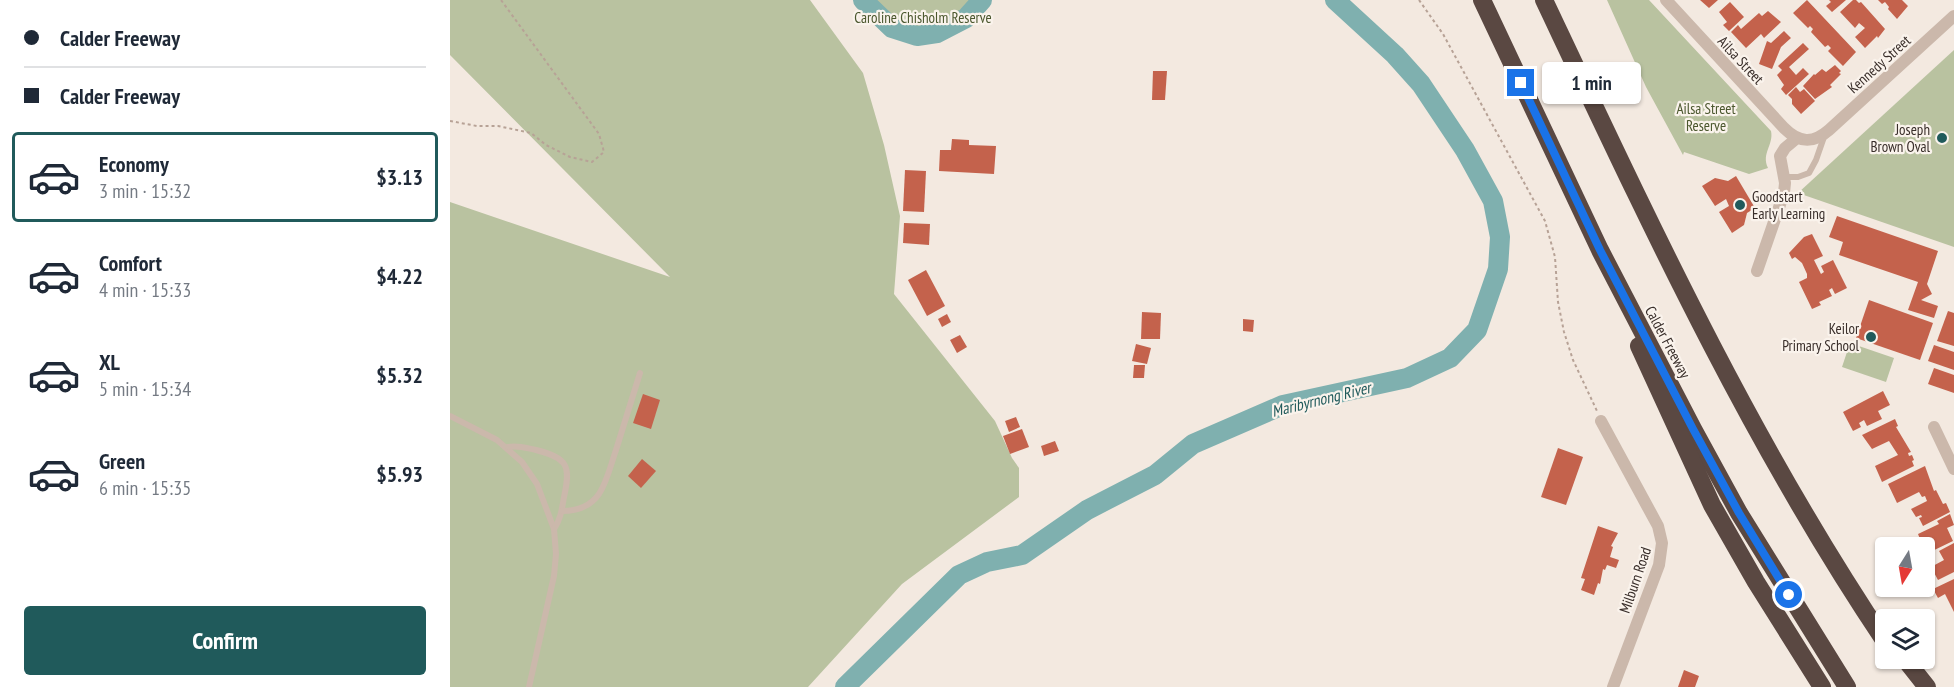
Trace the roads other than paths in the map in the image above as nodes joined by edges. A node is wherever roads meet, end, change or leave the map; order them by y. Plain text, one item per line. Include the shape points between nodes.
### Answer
1 (1482, 0) edge
2 (1545, 0) edge
3 (1666, 0) edge
4 (1954, 16) edge
5 (1825, 134) junction
6 (1797, 138) junction
7 (1784, 177) junction
8 (1600, 250) junction
9 (1757, 272) dead end
10 (640, 373) dead end
11 (450, 416) edge
12 (1601, 421) road end
13 (1934, 428) dead end
14 (508, 447) junction
15 (1954, 469) edge
16 (562, 511) junction
17 (554, 529) junction
18 (1858, 601) junction
19 (1875, 622) edge
20 (1875, 626) edge
21 (1903, 669) edge
22 (1913, 669) edge
23 (529, 687) edge
24 (1613, 687) edge
25 (1822, 687) edge
26 (1847, 687) edge
27 (1915, 687) edge
28 (1927, 687) edge

1 - 8 highway, Calder Freeway
2 - 18 highway via 1659,241 1752,423
3 - 6 street, Ailsa Street
4 - 5 street, Kennedy Street
5 - 6 street via 1810,140
5 - 7 lane, Kennedy Street via 1809,173
6 - 7 street via 1780,156
7 - 9 street via 1782,200
8 - 25 highway via 1656,386 1712,504
8 - 26 highway, Calder Freeway via 1739,513
10 - 16 lane via 599,494 582,508
11 - 14 lane
12 - 24 street, Milburn Road via 1658,526 1662,543 1659,565
13 - 15 street
14 - 16 lane via 521,446 554,455 563,462 568,472
14 - 17 lane via 537,484
16 - 17 lane
17 - 23 lane via 554,576
18 - 19 highway
18 - 20 highway
21 - 27 highway
22 - 28 highway

